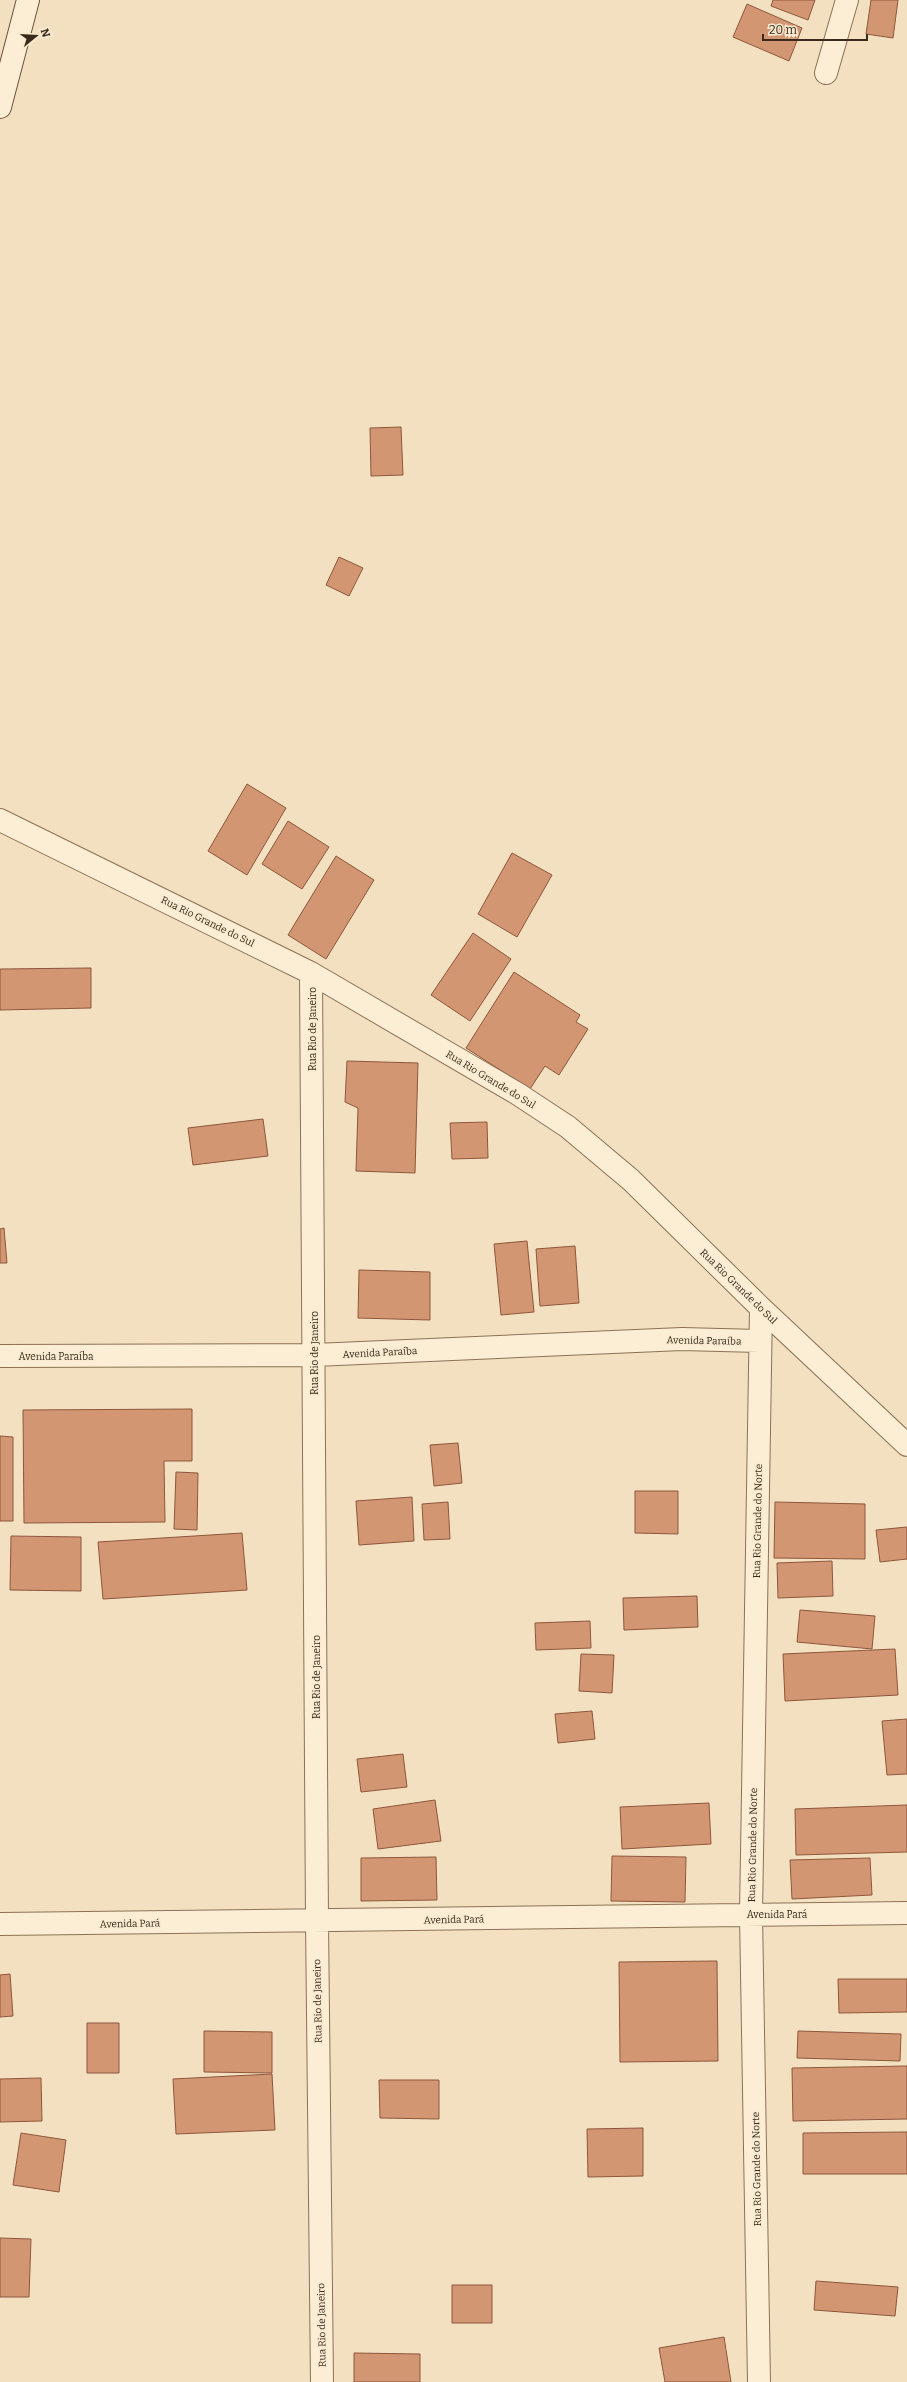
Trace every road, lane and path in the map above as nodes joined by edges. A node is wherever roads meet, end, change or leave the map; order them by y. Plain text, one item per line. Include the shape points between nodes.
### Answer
1 (28, 0) edge
2 (847, 0) edge
3 (826, 73) dead end
4 (0, 107) edge
5 (0, 820) edge
6 (311, 973) junction
7 (761, 1308) junction
8 (759, 1341) junction
9 (314, 1355) junction
10 (0, 1356) edge
11 (907, 1445) edge
12 (907, 1913) edge
13 (751, 1914) junction
14 (316, 1921) junction
15 (0, 1924) edge
16 (322, 2382) edge
17 (759, 2382) edge

1 - 4 street
2 - 3 street
5 - 6 street, Rua Rio Grande do Sul
6 - 7 street, Rua Rio Grande do Sul via 518,1094 568,1128 632,1180
6 - 9 street, Rua Rio de Janeiro
7 - 8 street, Rua Rio Grande do Norte
7 - 11 street, Rua Rio Grande do Sul
8 - 9 street, Avenida Paraíba via 682,1339
8 - 13 street, Rua Rio Grande do Norte
9 - 10 street, Avenida Paraíba
9 - 14 street, Rua Rio de Janeiro
12 - 13 street, Avenida Pará
13 - 14 street, Avenida Pará
13 - 17 street, Rua Rio Grande do Norte
14 - 15 street, Avenida Pará
14 - 16 street, Rua Rio de Janeiro

